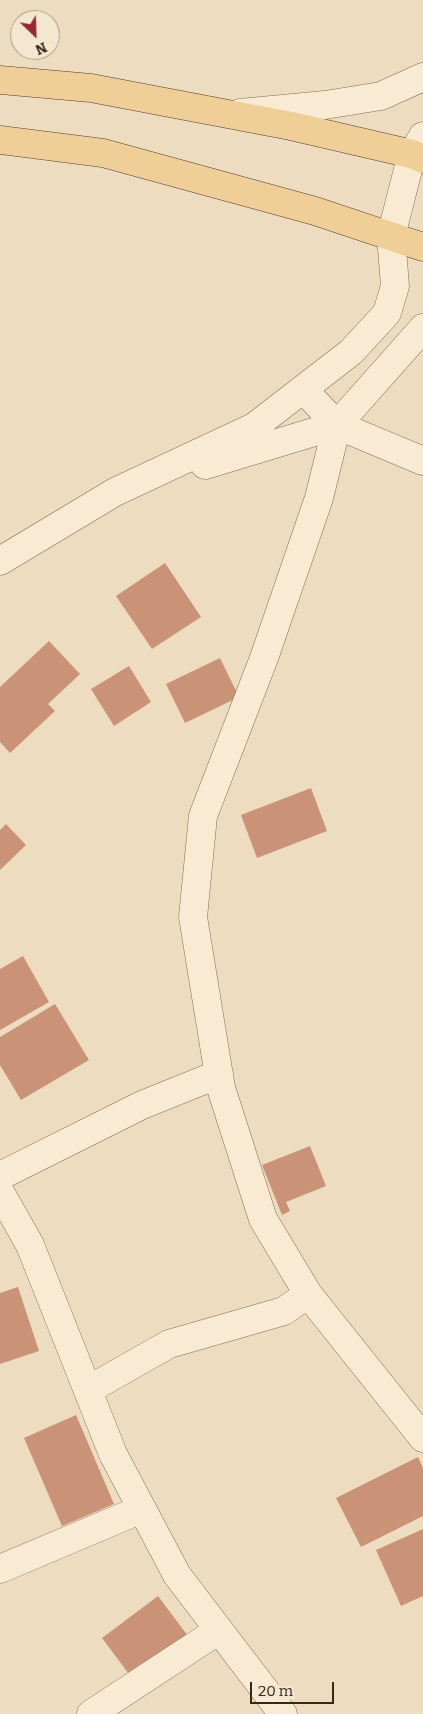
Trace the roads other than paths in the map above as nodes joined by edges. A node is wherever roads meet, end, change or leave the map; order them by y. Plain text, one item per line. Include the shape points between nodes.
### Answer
1 (423, 77) edge
2 (0, 80) edge
3 (226, 114) junction
4 (0, 140) edge
5 (419, 150) edge
6 (390, 236) junction
7 (423, 247) edge
8 (423, 328) edge
9 (303, 389) junction
10 (337, 425) junction
11 (423, 462) edge
12 (115, 492) junction
13 (0, 561) edge
14 (219, 1074) junction
15 (0, 1176) edge
16 (0, 1192) edge
17 (7, 1221) edge
18 (308, 1294) junction
19 (88, 1390) junction
20 (419, 1428) edge
21 (142, 1509) junction
22 (0, 1569) edge
23 (219, 1630) junction
24 (91, 1714) edge
25 (283, 1714) edge

1 - 3 street via 381,96
2 - 3 main road via 91,88
3 - 5 main road
4 - 6 main road via 103,154 315,211
5 - 6 street
6 - 7 main road
6 - 9 street via 395,286 387,314 351,352
8 - 10 street
9 - 10 street
9 - 12 street via 254,427
10 - 11 street
10 - 12 street
10 - 14 street via 318,498 264,658 203,816 193,917
12 - 13 street
14 - 15 street via 142,1106
14 - 18 street via 263,1219
16 - 17 street
17 - 19 street via 30,1245
18 - 19 street via 284,1311 169,1344
18 - 20 street
19 - 21 street via 113,1454
21 - 22 street
21 - 23 street via 177,1575
23 - 24 street
23 - 25 street

